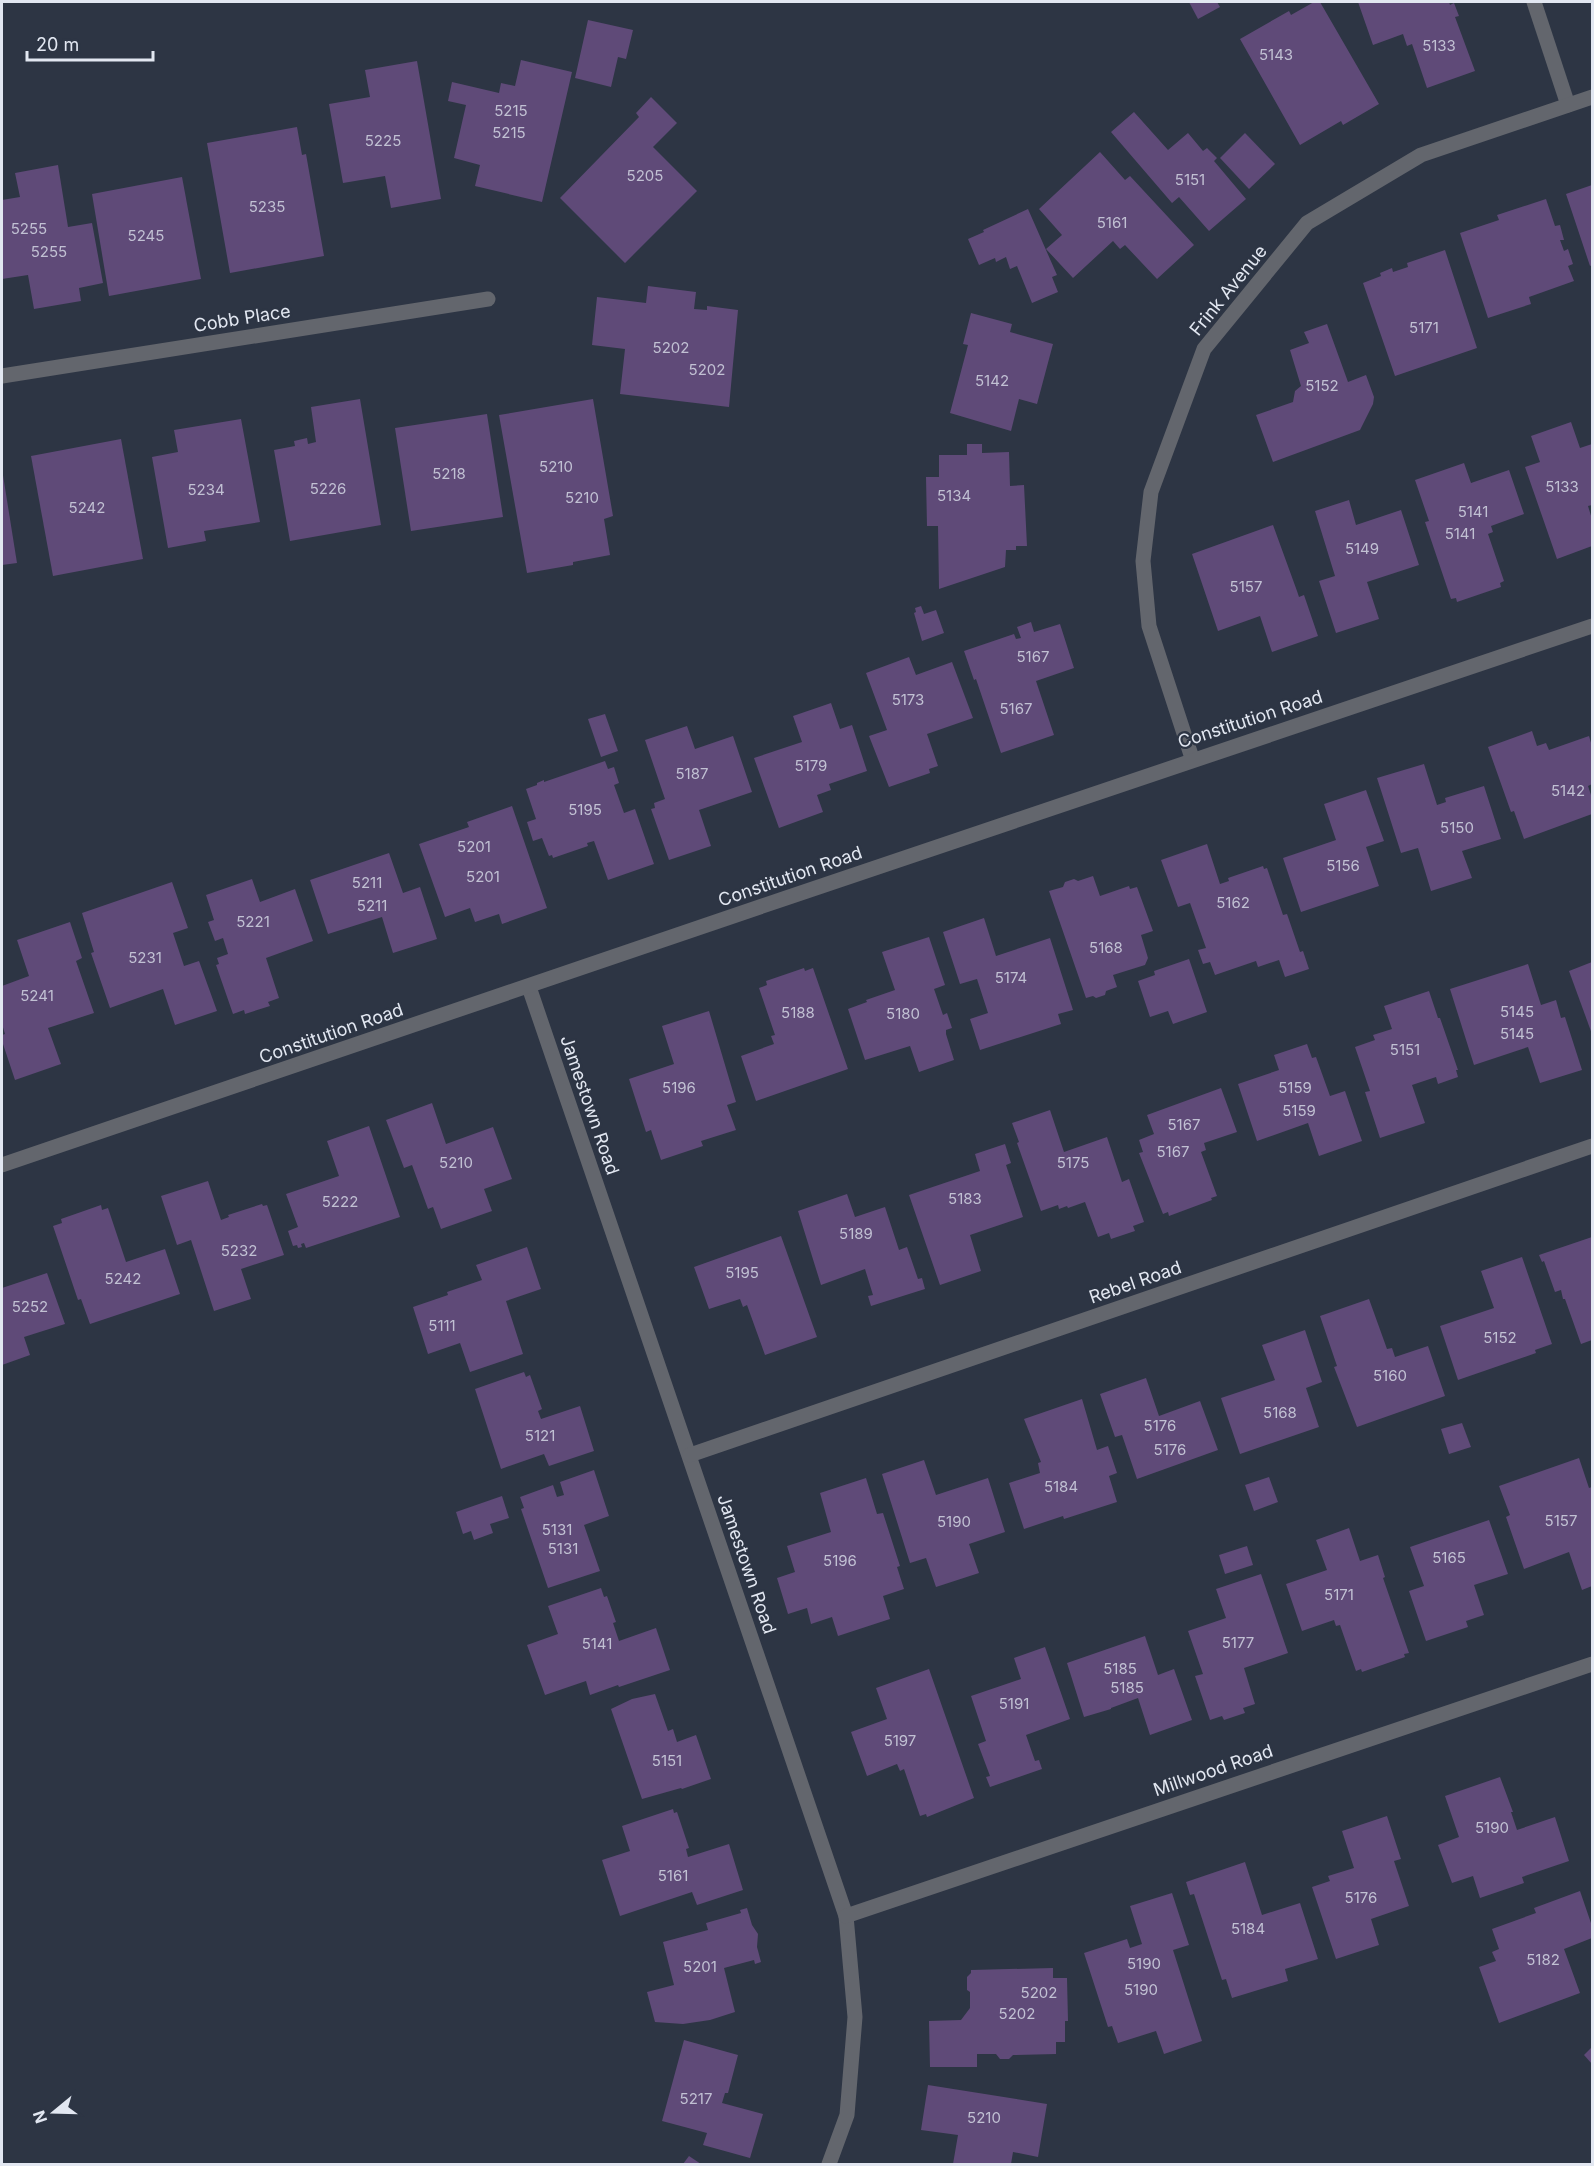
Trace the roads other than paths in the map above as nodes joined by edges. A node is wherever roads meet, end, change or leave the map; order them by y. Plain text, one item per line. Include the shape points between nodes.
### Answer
1 (1534, 2) edge
2 (1593, 97) edge
3 (1568, 105) junction
4 (488, 299) dead end
5 (2, 376) edge
6 (1593, 626) edge
7 (1192, 758) junction
8 (529, 987) junction
9 (1593, 1146) edge
10 (2, 1165) edge
11 (690, 1455) junction
12 (1591, 1668) edge
13 (846, 1916) junction
14 (829, 2164) edge

1 - 3 street
2 - 3 street, Frink Avenue
3 - 7 street, Frink Avenue via 1421,155 1307,224 1204,350 1151,492 1143,561 1149,626
4 - 5 street, Cobb Place
6 - 7 street, Constitution Road
7 - 8 street, Constitution Road
8 - 10 street, Constitution Road
8 - 11 street, Jamestown Road
9 - 11 street, Rebel Road
11 - 13 street, Jamestown Road
12 - 13 street, Millwood Road
13 - 14 street, Jamestown Road via 855,2017 847,2115

